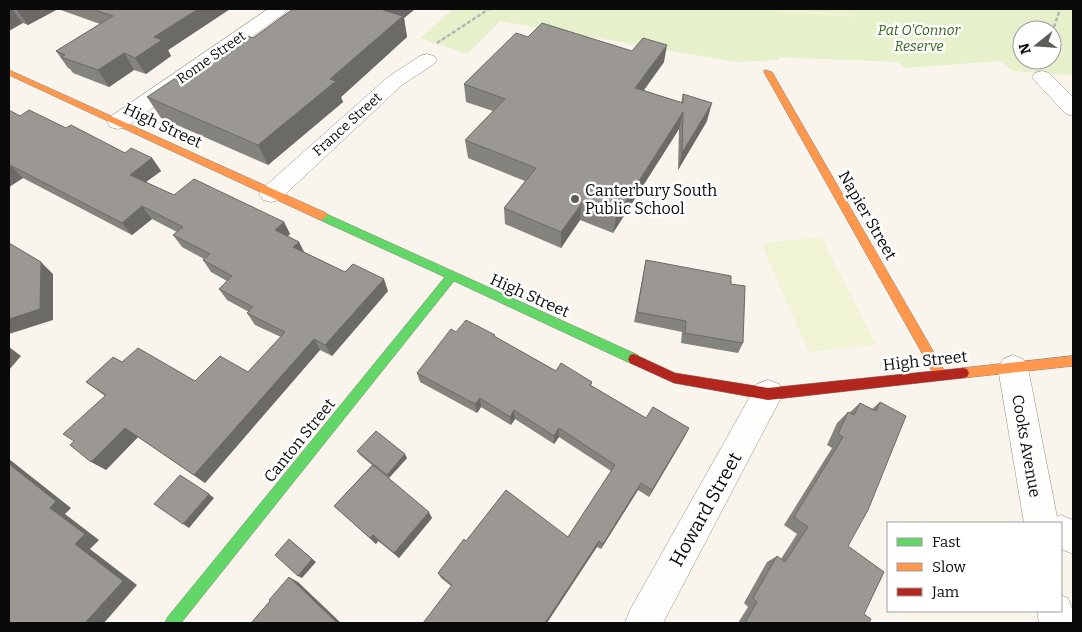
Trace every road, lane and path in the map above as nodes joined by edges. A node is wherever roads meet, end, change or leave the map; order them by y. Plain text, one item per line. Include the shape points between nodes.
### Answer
1 (280, 9) edge
2 (488, 9) edge
3 (427, 60) joint
4 (9, 72) edge
5 (768, 72) dead end
6 (1042, 77) dead end
7 (1073, 109) edge
8 (118, 122) junction
9 (271, 194) junction
10 (451, 276) junction
11 (1073, 361) edge
12 (1013, 368) junction
13 (940, 374) junction
14 (768, 394) junction
15 (1041, 522) edge
16 (172, 623) edge
17 (643, 623) edge

1 - 8 street, Rome Street
2 - 3 path via 435,45
3 - 9 street, France Street via 395,81
4 - 8 street, High Street
5 - 13 street, Napier Street
6 - 7 street
8 - 9 street, High Street
9 - 10 street, High Street
10 - 14 street, High Street via 674,378
10 - 16 street, Canton Street
11 - 12 street, High Street
12 - 13 street, High Street
12 - 15 street, Cooks Avenue
13 - 14 street, High Street
14 - 17 street, Howard Street

